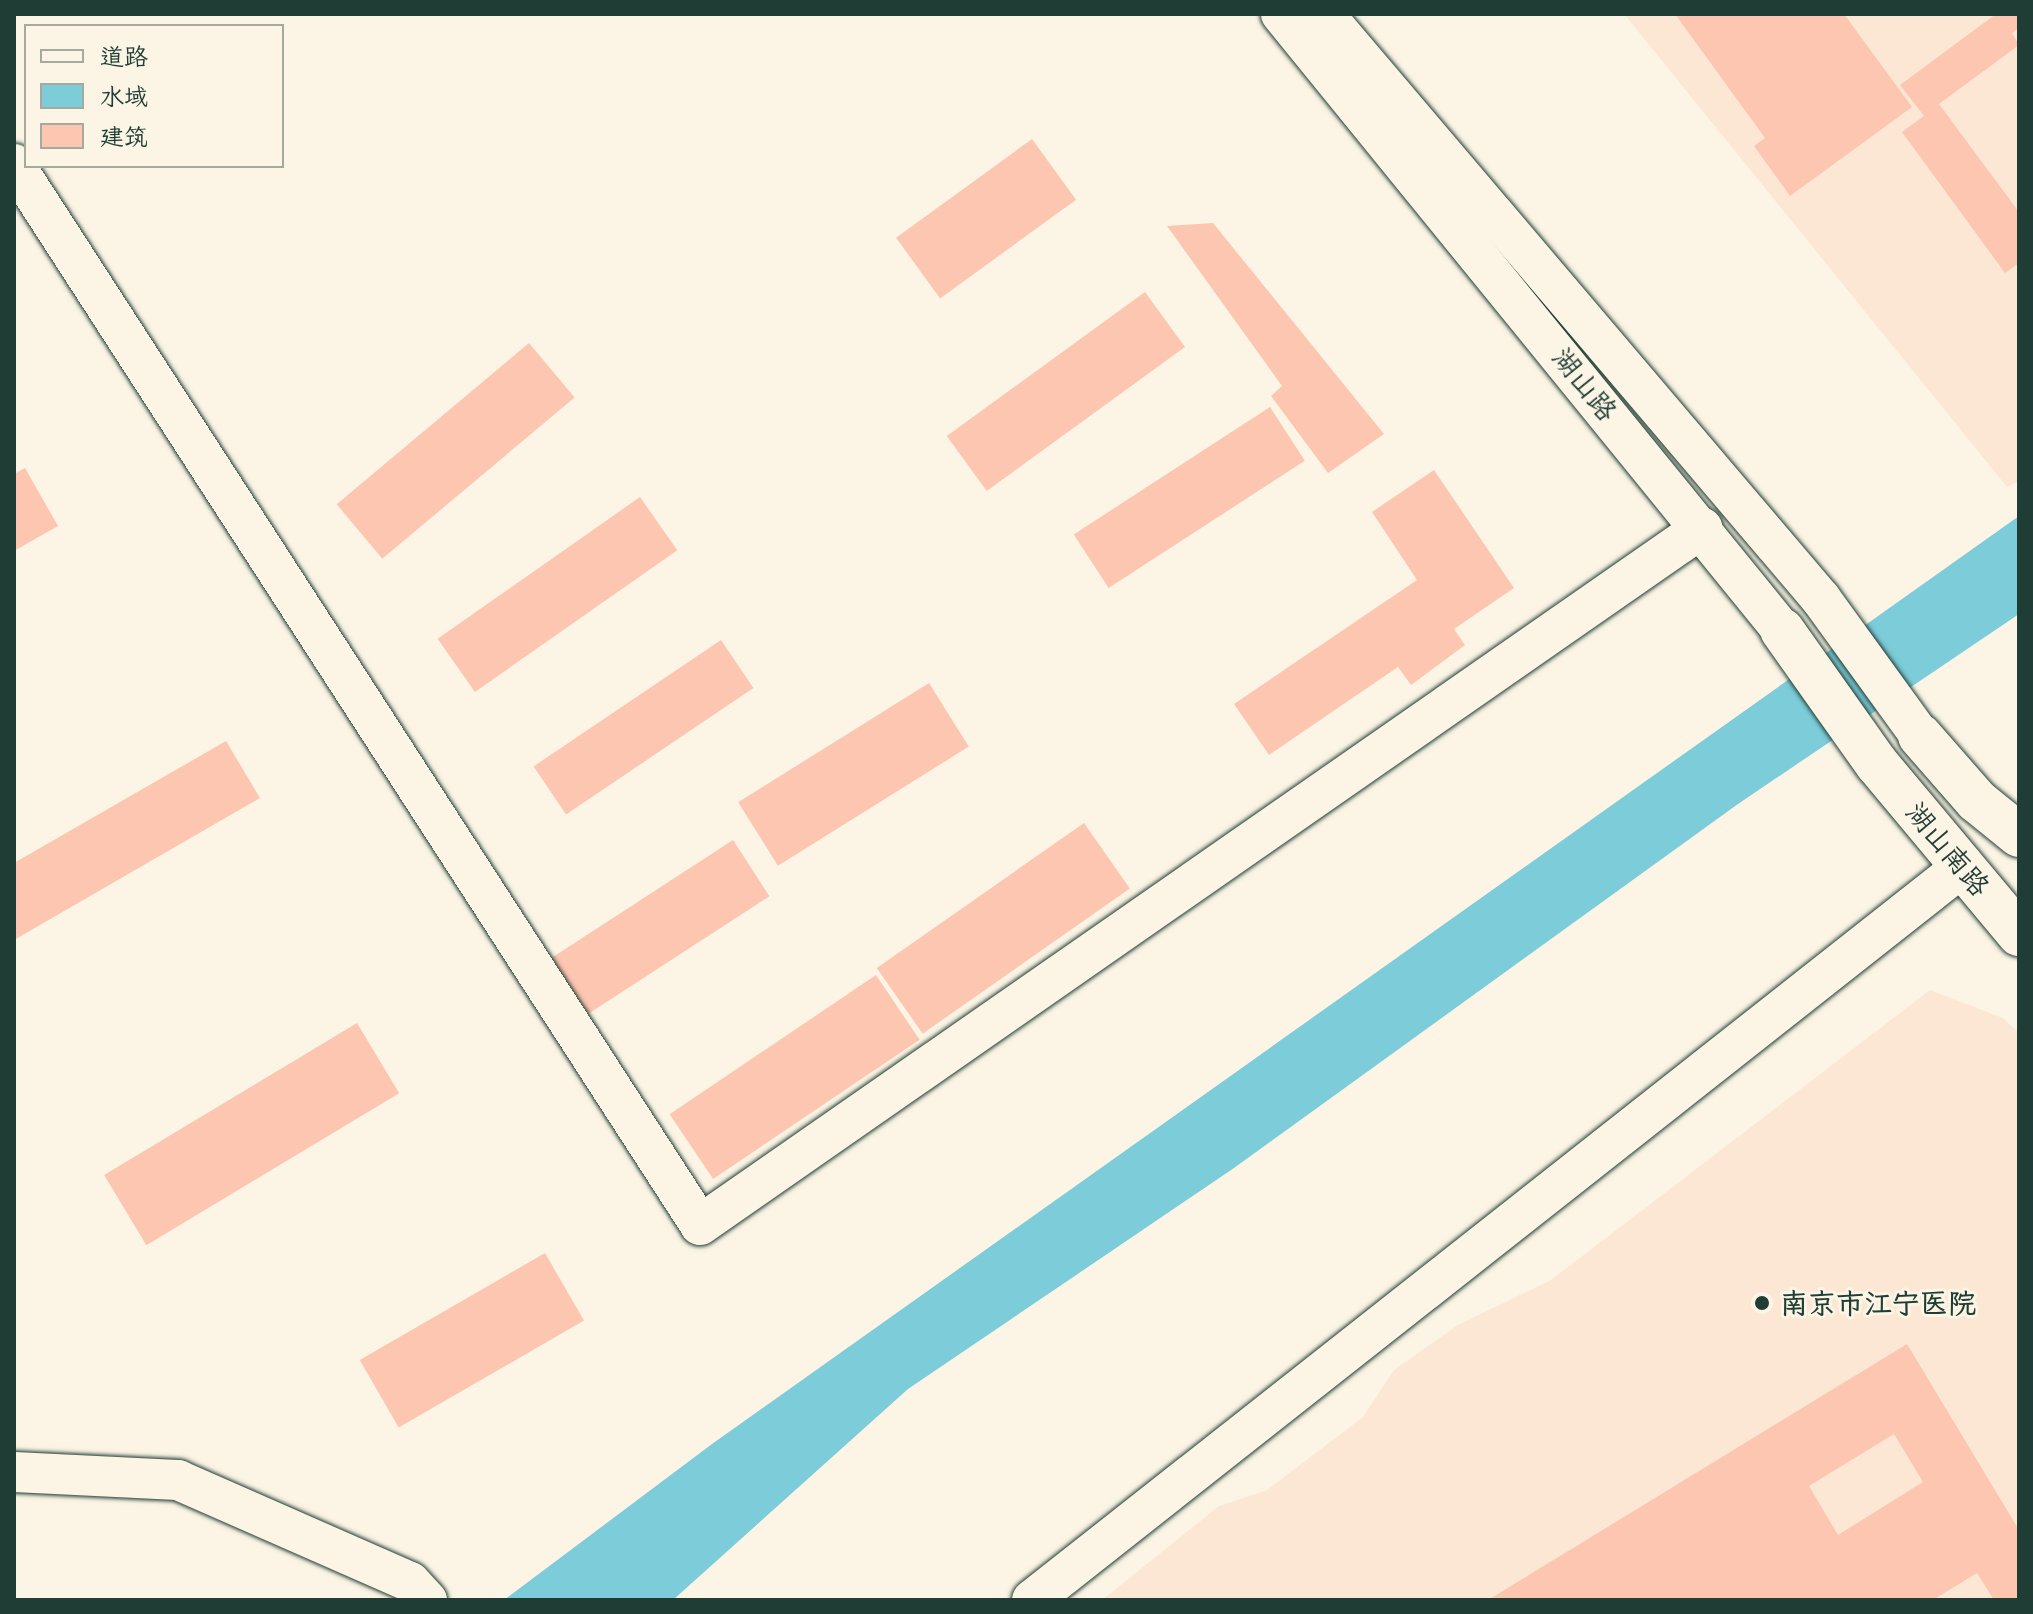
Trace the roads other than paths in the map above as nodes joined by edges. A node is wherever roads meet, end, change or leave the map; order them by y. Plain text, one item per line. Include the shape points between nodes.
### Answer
1 (1281, 14) edge
2 (1324, 14) edge
3 (14, 164) edge
4 (1702, 528) junction
5 (1782, 630) joint
6 (1920, 736) joint
7 (1877, 764) joint
8 (2019, 835) edge
9 (1962, 867) junction
10 (2019, 934) edge
11 (14, 1472) edge
12 (427, 1600) edge
13 (1032, 1600) edge

1 - 4 street, 湖山路
2 - 6 street, 湖山路 via 1821,599
3 - 4 street via 700,1225
4 - 5 street, 湖山路
5 - 7 main road, 湖山路
6 - 8 main road, 湖山南路 via 1977,801
7 - 9 main road, 湖山南路
9 - 10 main road, 湖山南路
9 - 13 street
11 - 12 street via 178,1480 410,1582

